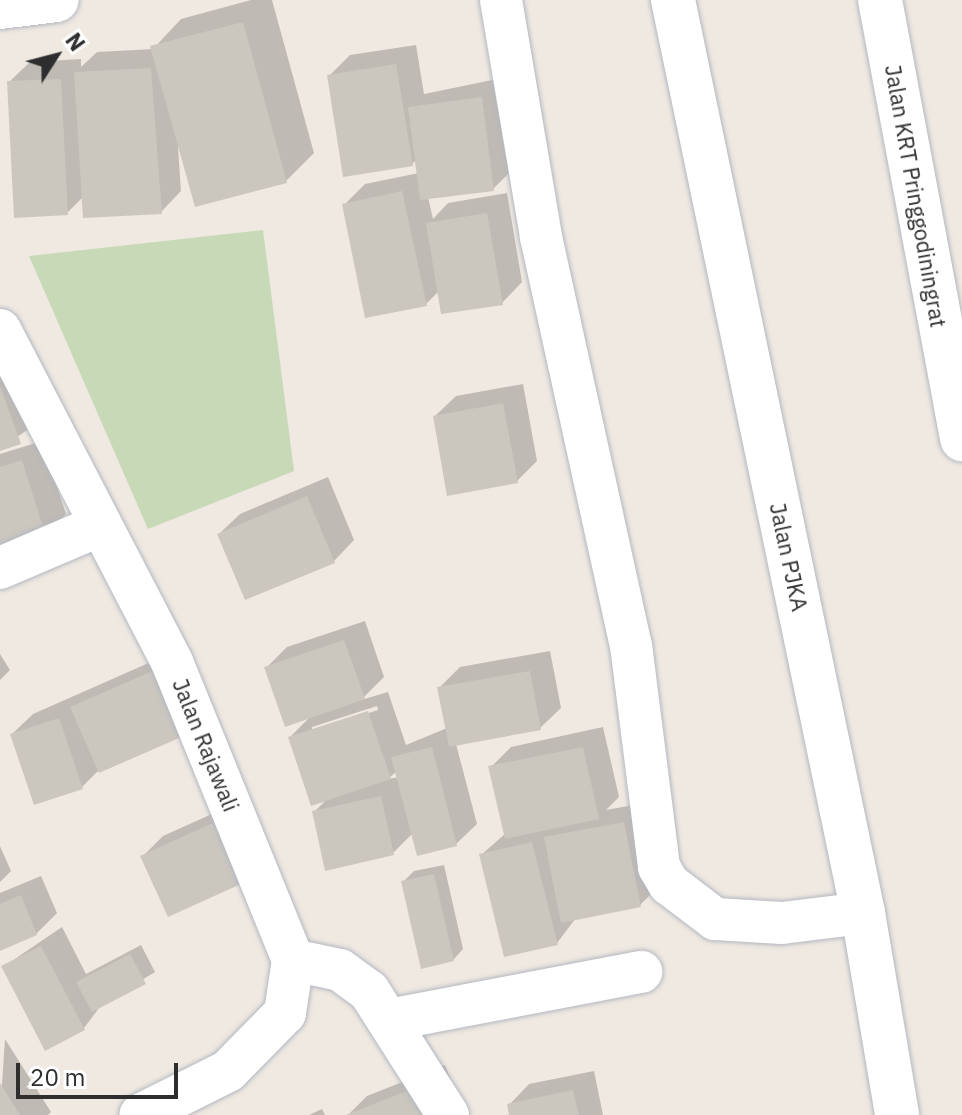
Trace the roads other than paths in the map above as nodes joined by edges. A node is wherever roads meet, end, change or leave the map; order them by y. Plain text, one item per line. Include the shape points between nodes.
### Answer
1 (57, 0) edge
2 (501, 0) edge
3 (673, 0) edge
4 (880, 0) edge
5 (0, 7) edge
6 (4, 348) edge
7 (961, 431) edge
8 (98, 526) junction
9 (0, 568) edge
10 (863, 913) junction
11 (293, 960) junction
12 (641, 972) dead end
13 (389, 1020) junction
14 (140, 1115) edge
15 (448, 1115) edge
16 (897, 1115) edge

1 - 5 main road
2 - 10 street via 541,237 631,645 659,867 669,884 715,919 782,923
3 - 10 main road, Jalan PJKA
4 - 7 main road, Jalan KRT Pringgodiningrat
6 - 8 street, Jalan Rajawali
8 - 9 street
8 - 11 street, Jalan Rajawali via 172,662
10 - 16 main road, Jalan PJKA
11 - 13 street via 340,970 369,991
11 - 14 street via 285,1013 228,1071
12 - 13 street
13 - 15 street

